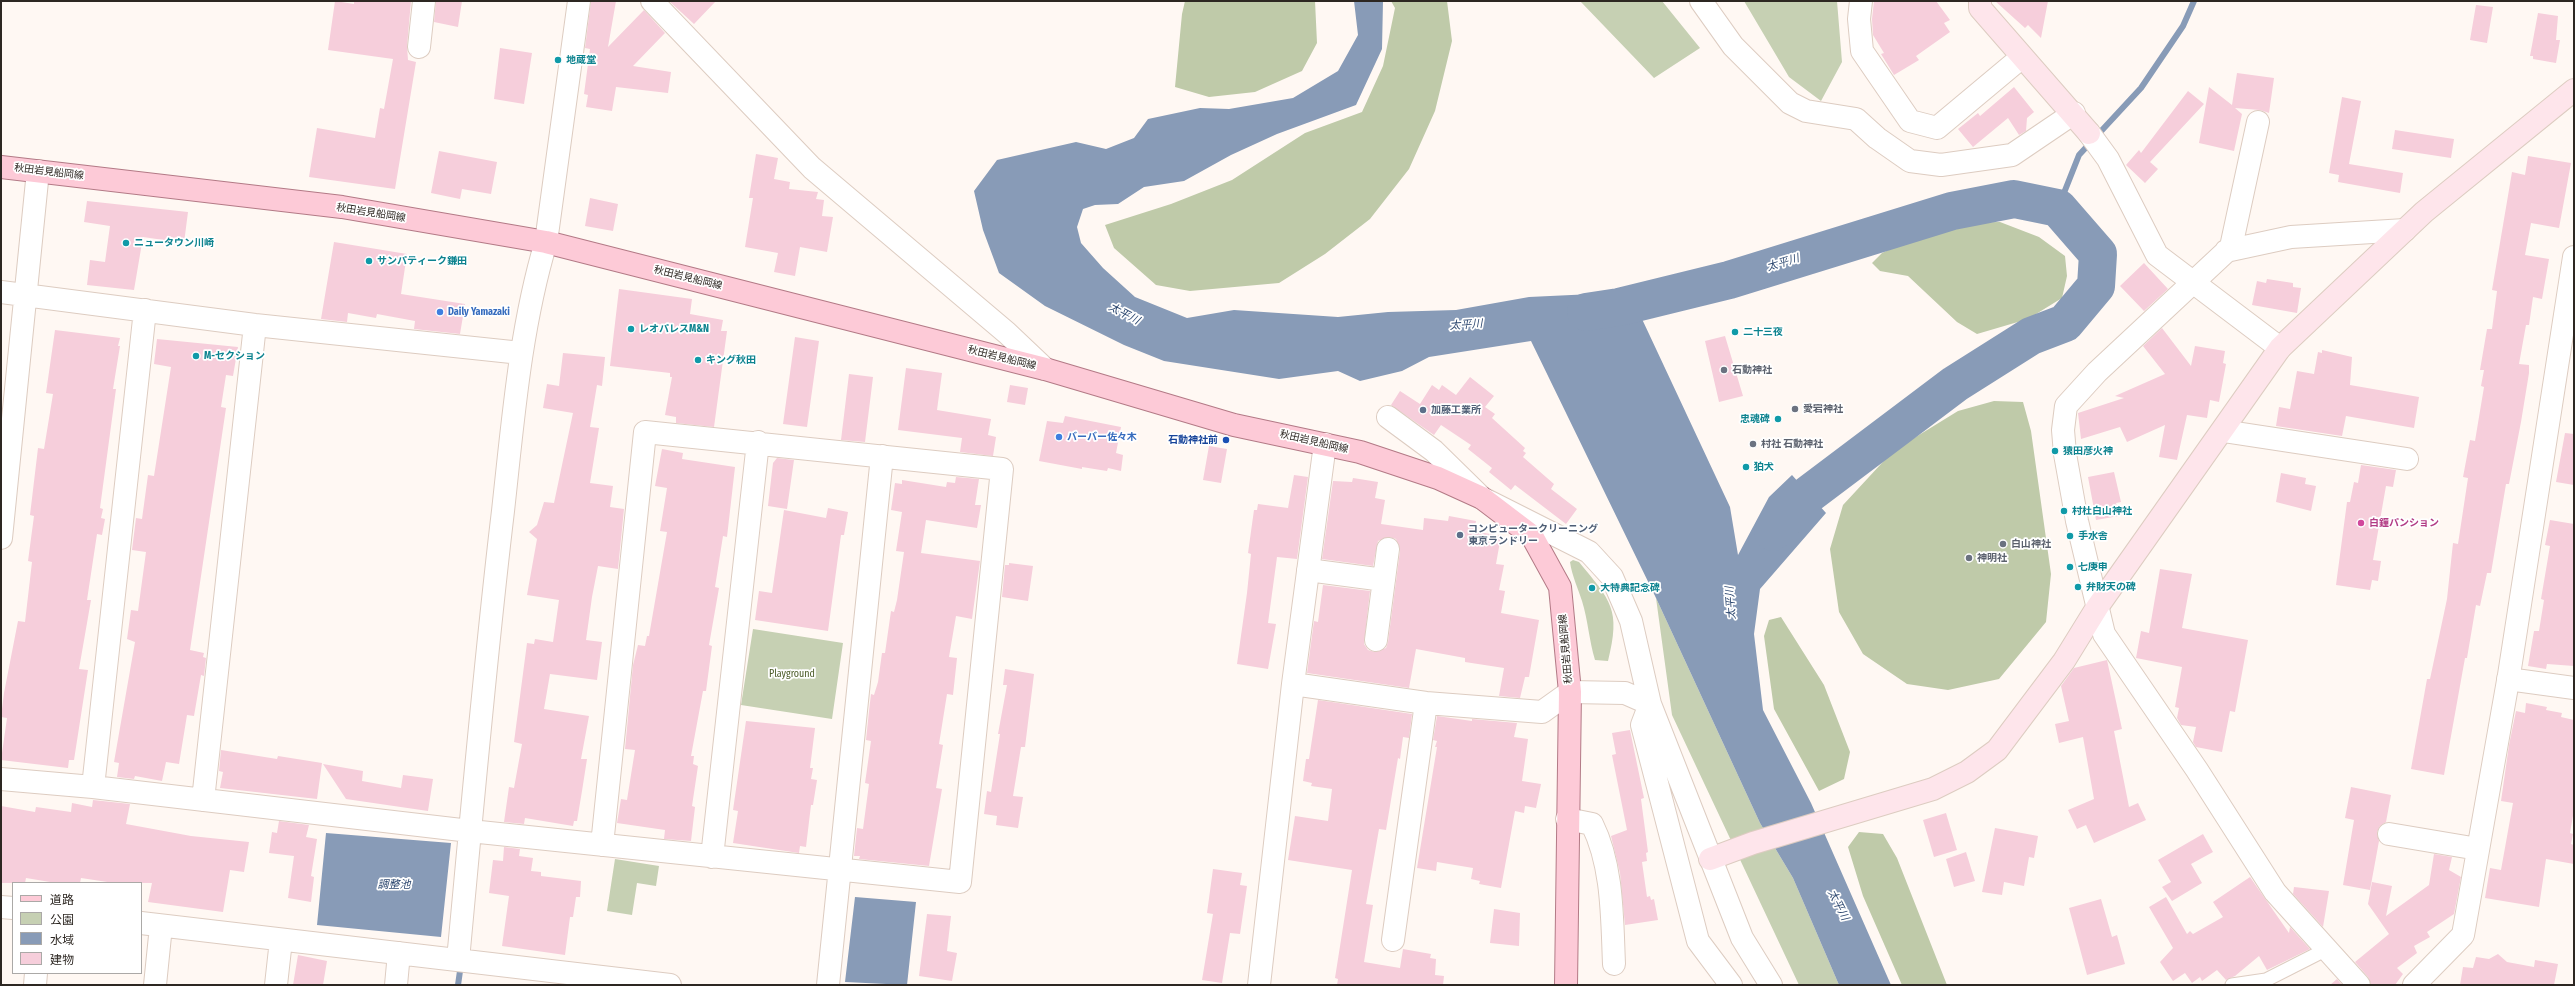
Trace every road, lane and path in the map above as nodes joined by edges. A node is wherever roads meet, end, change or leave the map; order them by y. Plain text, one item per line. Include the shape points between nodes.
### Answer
1 (424, 1) edge
2 (579, 1) edge
3 (652, 1) edge
4 (1701, 1) edge
5 (1861, 1) edge
6 (1980, 1) edge
7 (418, 47) dead end
8 (2022, 57) junction
9 (2574, 90) edge
10 (2074, 113) junction
11 (2258, 122) dead end
12 (1, 167) edge
13 (38, 171) junction
14 (2405, 230) junction
15 (546, 242) junction
16 (2226, 252) junction
17 (2574, 257) edge
18 (2194, 283) junction
19 (1, 292) edge
20 (26, 294) junction
21 (145, 310) junction
22 (2569, 317) edge
23 (255, 325) junction
24 (2280, 348) junction
25 (521, 353) junction
26 (1045, 369) junction
27 (1388, 417) dead end
28 (2222, 431) junction
29 (758, 442) junction
30 (1325, 444) junction
31 (1434, 451) junction
32 (882, 456) junction
33 (2407, 459) dead end
34 (1482, 498) junction
35 (1558, 536) junction
36 (1, 538) edge
37 (1388, 549) dead end
38 (1308, 570) junction
39 (1384, 580) junction
40 (2098, 606) junction
41 (1376, 640) dead end
42 (2508, 678) junction
43 (1293, 684) junction
44 (2574, 688) edge
45 (1570, 692) junction
46 (1426, 703) junction
47 (1650, 704) junction
48 (1, 779) edge
49 (93, 787) junction
50 (203, 800) junction
51 (1567, 819) junction
52 (470, 831) junction
53 (2389, 834) dead end
54 (602, 845) junction
55 (2478, 849) junction
56 (712, 857) junction
57 (1710, 859) junction
58 (839, 870) junction
59 (1, 907) edge
60 (12, 908) edge
61 (151, 925) edge
62 (281, 940) junction
63 (1393, 940) dead end
64 (2327, 949) junction
65 (400, 953) junction
66 (458, 960) junction
67 (1614, 964) dead end
68 (36, 974) edge
69 (538, 977) edge
70 (660, 984) edge
71 (35, 985) edge
72 (155, 985) edge
73 (276, 985) edge
74 (396, 985) edge
75 (828, 985) edge
76 (1259, 985) edge
77 (1566, 985) edge
78 (1731, 985) edge
79 (1771, 985) edge
80 (2232, 985) edge
81 (2359, 985) edge
82 (2414, 985) edge

1 - 7 street
2 - 15 street
3 - 26 street via 812,168 1007,332
4 - 10 street via 1733,46 1790,103 1806,111 1856,119 1877,138 1910,161 1941,166 2012,155
5 - 8 street via 1859,19 1862,51 1910,121 1937,128
6 - 8 street via 1980,8
8 - 10 street
9 - 14 street
10 - 18 street via 2108,159 2157,255
11 - 16 street via 2231,246
12 - 13 main road, 秋田岩見船岡線
13 - 15 main road, 秋田岩見船岡線 via 342,208
13 - 20 street
14 - 16 street via 2291,237
14 - 24 street
15 - 25 street
15 - 26 main road, 秋田岩見船岡線
16 - 18 street
17 - 22 street
18 - 24 street
18 - 40 street via 2097,372 2066,406 2063,430 2068,470 2080,536
19 - 20 street
20 - 21 street
20 - 36 street
21 - 23 street
21 - 49 street
22 - 42 street
23 - 25 street
23 - 50 street
24 - 28 street
25 - 52 street via 493,593
26 - 30 main road, 秋田岩見船岡線 via 1234,425
27 - 31 street
28 - 33 street
28 - 40 street
29 - 32 street
29 - 54 street via 645,432
29 - 56 street
30 - 34 main road, 秋田岩見船岡線 via 1360,452 1438,478
30 - 38 street
31 - 34 street
31 - 35 street
32 - 58 street
32 - 58 street via 1002,469 960,882
34 - 35 street
34 - 45 main road, 秋田岩見船岡線 via 1532,536 1560,587
35 - 47 street via 1589,552 1612,577 1631,621
37 - 39 street
38 - 39 street
38 - 43 street
39 - 41 street
40 - 57 street via 2064,661 1997,750 1968,772 1933,789 1753,843
40 - 64 street via 2104,634 2197,770 2275,892
42 - 44 street
42 - 55 street
43 - 46 street
43 - 76 street
45 - 46 street via 1542,712
45 - 47 street via 1625,693
45 - 51 main road, 秋田岩見船岡線
46 - 63 street
47 - 57 street
47 - 78 street via 1642,725 1698,941
48 - 49 street
49 - 50 street
50 - 52 street
51 - 67 street via 1592,824 1600,839 1612,903
51 - 77 main road, 秋田岩見船岡線
52 - 54 street
52 - 66 street
53 - 55 street
54 - 56 street
55 - 82 street via 2463,935
56 - 58 street
57 - 79 street via 1742,938
58 - 75 street
59 - 60 street
61 - 62 street
61 - 72 street
62 - 65 street
62 - 73 street
64 - 80 lane via 2266,980
64 - 81 street
65 - 66 street
65 - 74 street
66 - 69 street
68 - 71 street
69 - 70 street

